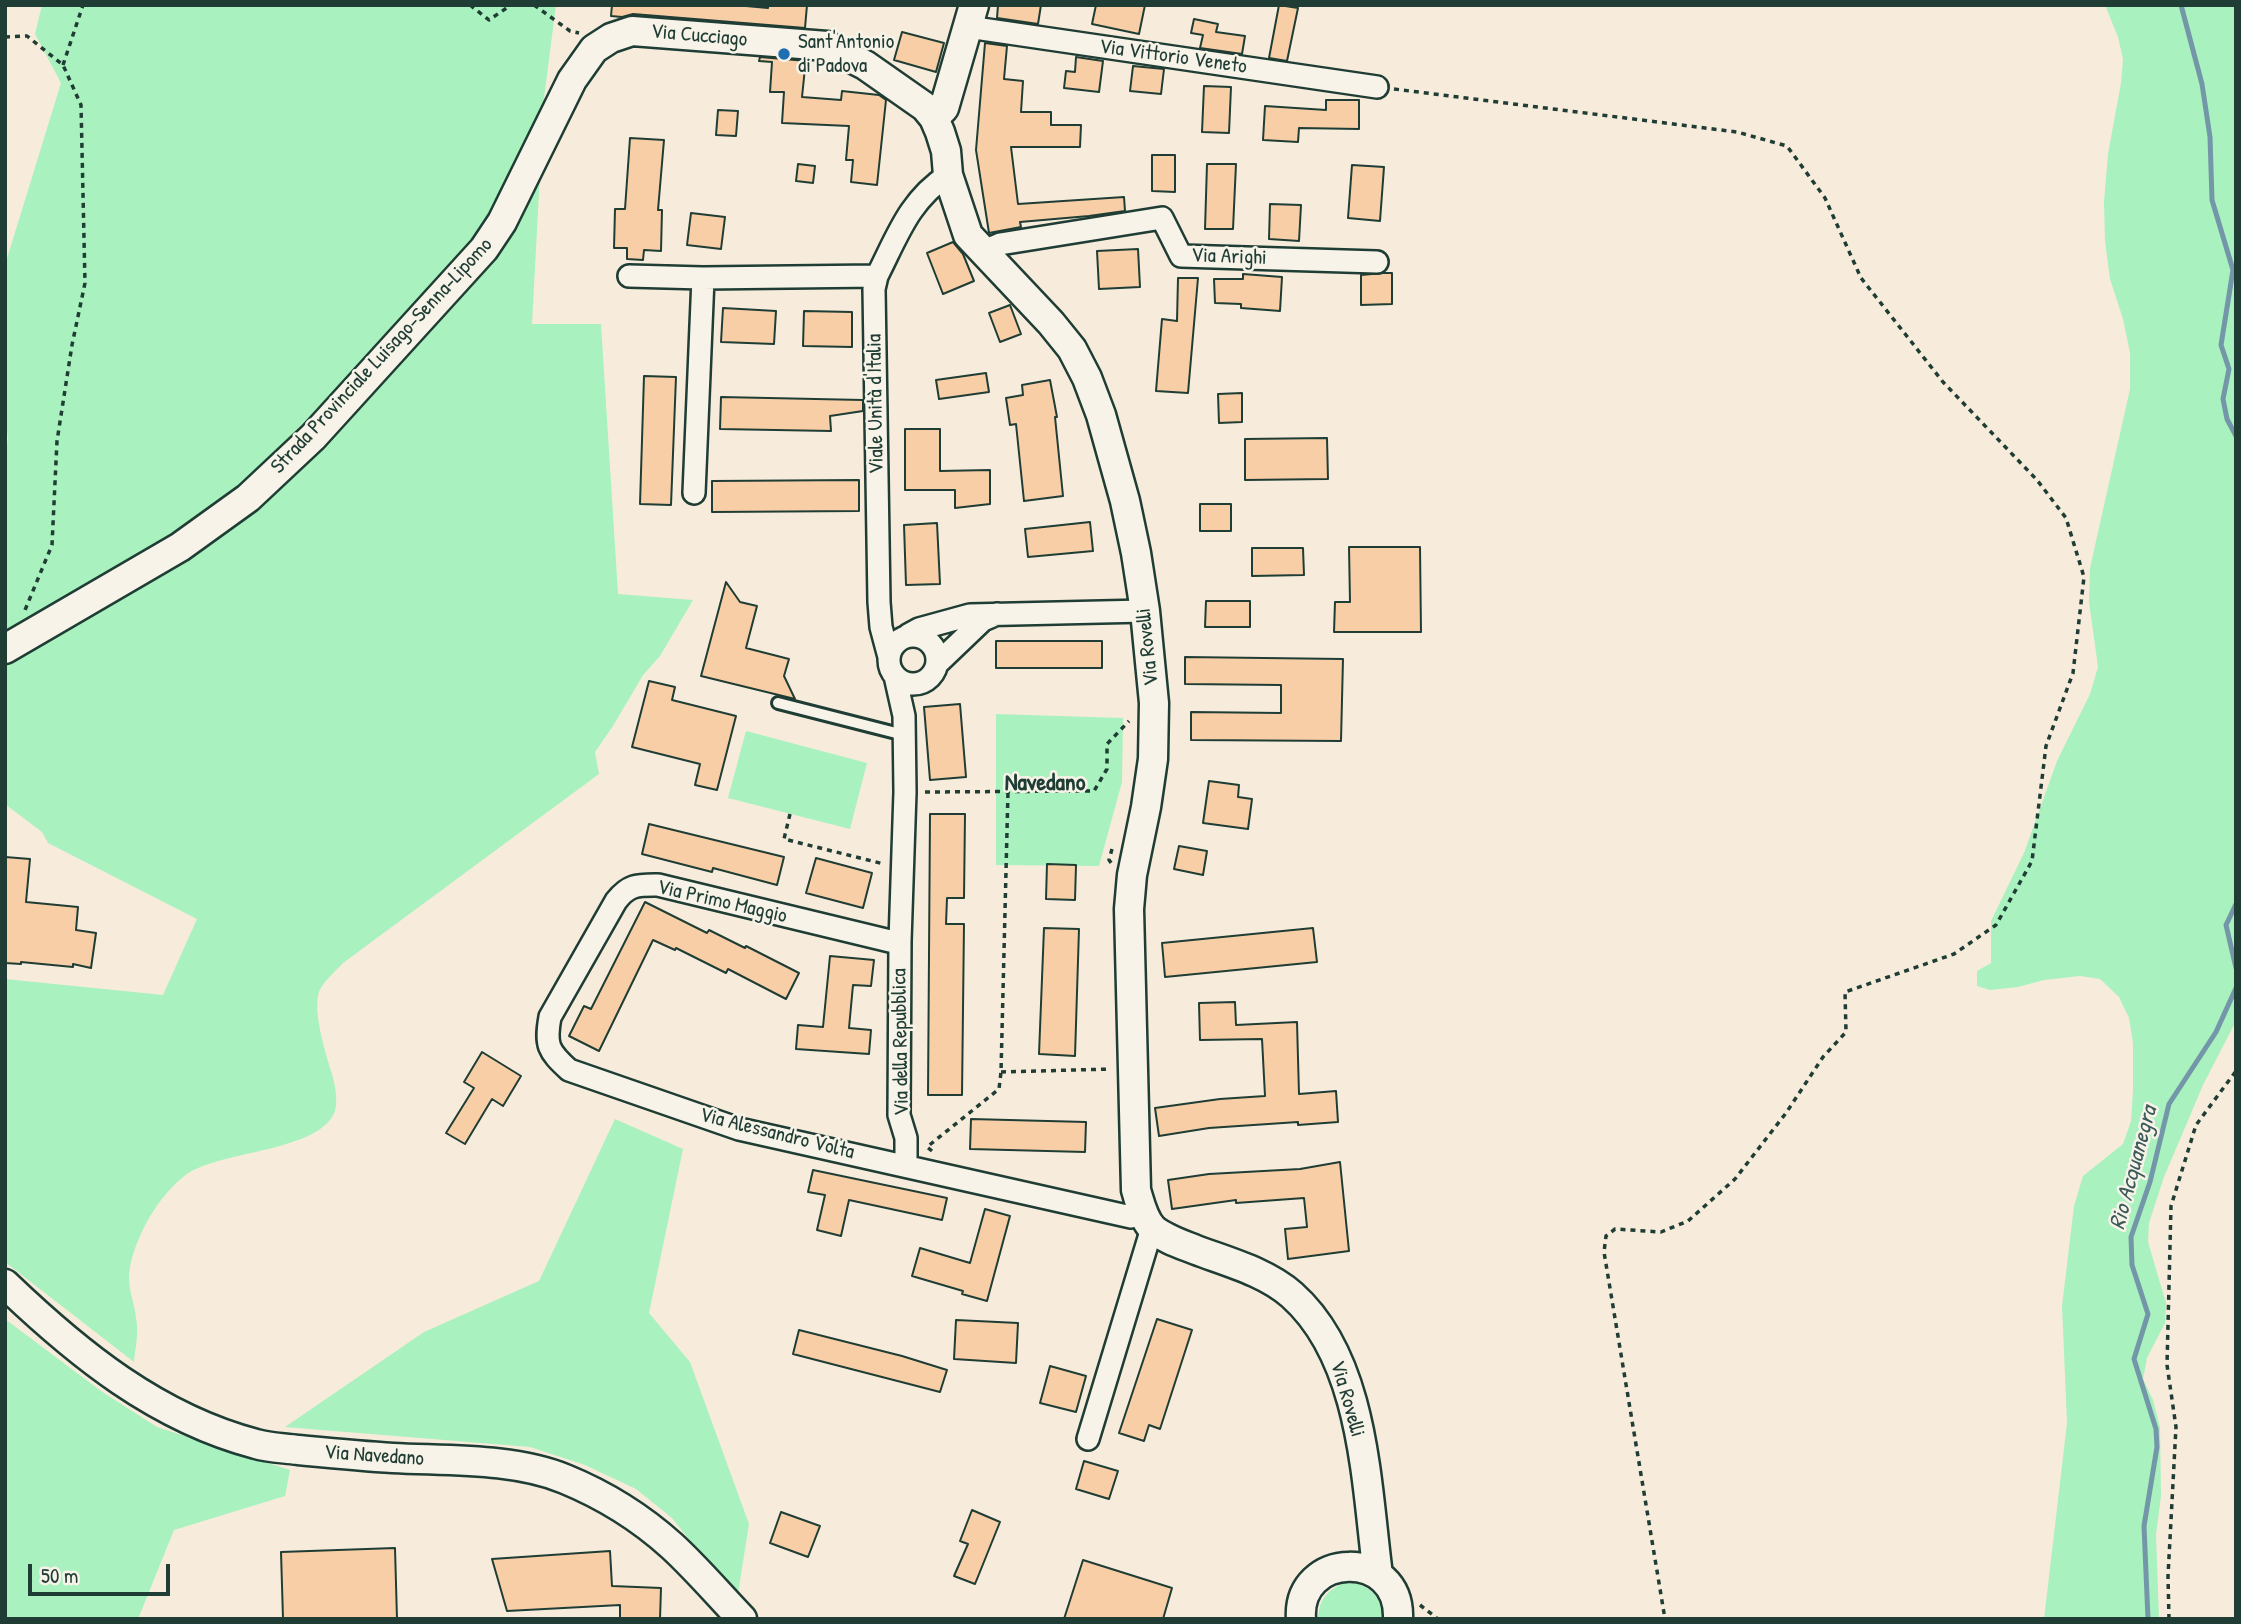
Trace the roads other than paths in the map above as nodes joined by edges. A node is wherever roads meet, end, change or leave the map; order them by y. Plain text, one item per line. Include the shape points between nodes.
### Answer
1 (971, 16) edge
2 (611, 38) joint
3 (1377, 87) road end
4 (934, 118) junction
5 (948, 175) junction
6 (982, 252) junction
7 (1377, 262) dead end
8 (629, 276) dead end
9 (877, 276) junction
10 (703, 278) junction
11 (694, 493) dead end
12 (1145, 611) junction
13 (999, 613) junction
14 (908, 635) junction
15 (8, 648) edge
16 (937, 663) junction
17 (892, 666) junction
18 (921, 683) junction
19 (778, 703) dead end
20 (904, 725) junction
21 (900, 941) junction
22 (569, 1070) joint
23 (906, 1166) junction
24 (1147, 1220) junction
25 (5, 1284) edge
26 (1088, 1438) dead end
27 (1369, 1506) junction
28 (1333, 1569) junction
29 (1378, 1575) junction
30 (1402, 1614) edge
31 (742, 1619) edge
32 (1301, 1619) edge

1 - 3 street, Via Vittorio Veneto
1 - 4 street via 944,108
2 - 4 street, Via Cucciago via 632,31 827,46 865,65
2 - 15 street, Strada Provinciale Luisago-Senna-Lipomo via 594,48 572,80 484,249 313,437 248,498 180,547
4 - 5 street, Via Rovelli via 946,151
5 - 6 street, Via Rovelli via 968,235
5 - 9 street, Viale Unità d'Italia via 913,206
6 - 7 street, Via Arighi via 1000,244 1162,218 1181,256
6 - 12 street, Via Rovelli via 1051,323 1087,378 1125,500
8 - 10 street
9 - 10 street
9 - 17 street, Viale Unità d'Italia via 880,602 881,627
10 - 11 street
12 - 13 street
12 - 24 street, Via Rovelli via 1154,703 1153,760 1129,909 1136,1190
13 - 14 street via 970,615
13 - 16 street via 984,620
14 - 16 street via 927,639 934,646
14 - 17 street via 892,647
16 - 18 street via 935,672
17 - 18 street via 902,682
17 - 20 street, Viale Unità d'Italia
18 - 20 street via 907,701
19 - 20 lane
20 - 21 street, Via della Repubblica
21 - 22 street, Via Primo Maggio via 658,886 625,890 550,1017 548,1046
21 - 23 street, Via della Repubblica via 898,1115 906,1138
22 - 23 street, Via Alessandro Volta via 739,1129
23 - 24 street
24 - 26 street, Via Rovelli
24 - 27 street, Via Rovelli via 1171,1241 1263,1276 1292,1295 1315,1321 1347,1383 1358,1423
25 - 31 street, Via Navedano via 118,1380 209,1430 259,1445 516,1466 563,1478 602,1496 673,1547
27 - 28 street, Via Rovelli via 1363,1535
27 - 29 street, Via Rovelli
28 - 29 street via 1352,1566
28 - 32 street, Via Rovelli via 1307,1591
29 - 30 street

